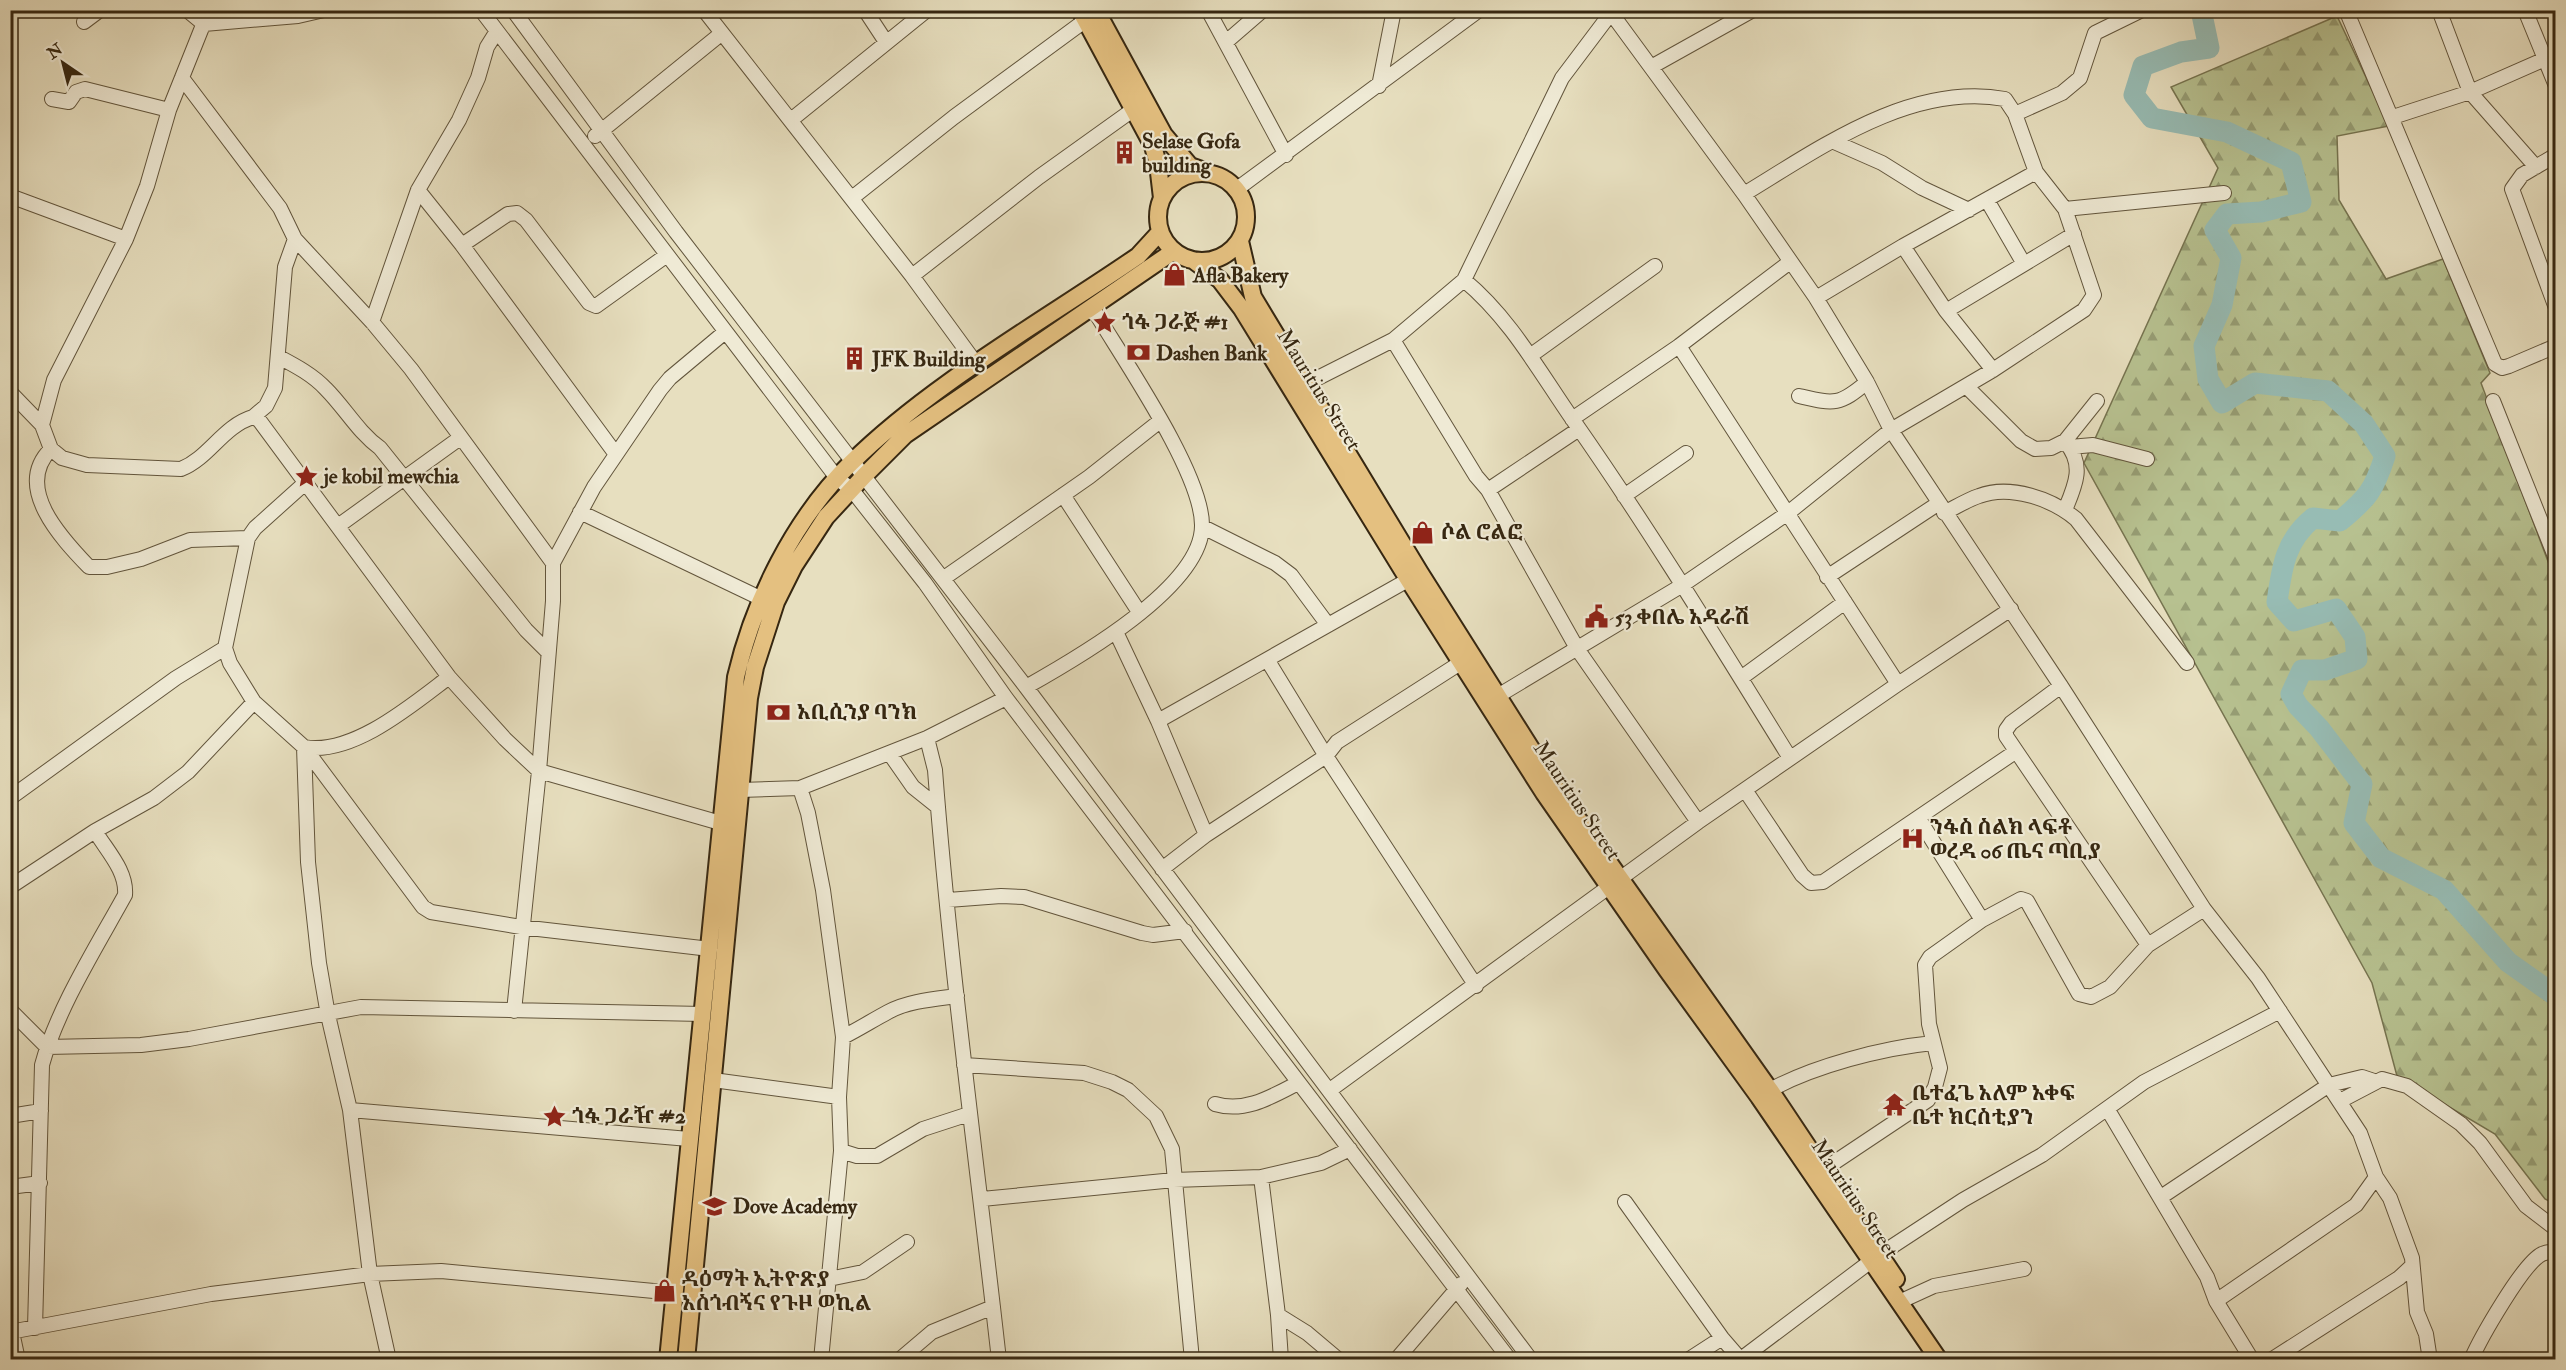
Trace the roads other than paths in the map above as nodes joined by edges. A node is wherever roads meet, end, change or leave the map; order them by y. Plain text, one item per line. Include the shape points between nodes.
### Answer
1 (100, 10) edge
2 (187, 10) edge
3 (209, 10) edge
4 (324, 10) edge
5 (481, 10) edge
6 (513, 10) edge
7 (704, 10) edge
8 (865, 10) edge
9 (927, 10) edge
10 (1208, 10) edge
11 (1263, 10) edge
12 (1394, 10) edge
13 (1479, 10) edge
14 (1753, 10) edge
15 (2142, 10) edge
16 (2346, 10) edge
17 (2439, 10) edge
18 (2525, 10) edge
19 (1610, 12) edge
20 (1090, 13) edge
21 (84, 22) dead end
22 (204, 24) junction
23 (497, 31) junction
24 (722, 33) junction
25 (886, 42) junction
26 (1226, 42) junction
27 (2545, 59) junction
28 (1651, 67) junction
29 (182, 78) junction
30 (1379, 86) junction
31 (2556, 86) edge
32 (2470, 92) junction
33 (52, 99) dead end
34 (1140, 105) junction
35 (170, 110) junction
36 (2015, 114) junction
37 (2393, 117) junction
38 (791, 120) junction
39 (600, 132) junction
40 (1832, 141) junction
41 (584, 145) junction
42 (1286, 155) junction
43 (2556, 155) edge
44 (2536, 167) junction
45 (2036, 172) junction
46 (1215, 174) junction
47 (1237, 189) junction
48 (418, 190) junction
49 (2224, 193) dead end
50 (1744, 194) junction
51 (10, 196) edge
52 (852, 198) junction
53 (1162, 198) junction
54 (1987, 200) junction
55 (2065, 209) junction
56 (1969, 210) junction
57 (1160, 232) junction
58 (2074, 234) junction
59 (126, 239) junction
60 (295, 239) junction
61 (1240, 241) junction
62 (462, 245) junction
63 (1903, 246) junction
64 (1174, 251) junction
65 (667, 255) junction
66 (1193, 260) junction
67 (1790, 262) junction
68 (2024, 264) junction
69 (1655, 266) dead end
70 (912, 276) junction
71 (1464, 280) junction
72 (1816, 298) junction
73 (1092, 307) junction
74 (2556, 308) edge
75 (1946, 311) junction
76 (372, 322) junction
77 (725, 332) junction
78 (1393, 340) junction
79 (1679, 346) junction
80 (2556, 346) edge
81 (1530, 356) junction
82 (279, 357) junction
83 (977, 365) junction
84 (1993, 370) junction
85 (1867, 382) junction
86 (1966, 386) junction
87 (1299, 387) junction
88 (10, 392) edge
89 (1799, 396) dead end
90 (2097, 401) dead end
91 (2493, 401) dead end
92 (253, 417) junction
93 (1160, 421) junction
94 (1576, 424) junction
95 (42, 425) junction
96 (1891, 429) junction
97 (460, 438) junction
98 (2068, 444) junction
99 (51, 449) junction
100 (615, 453) junction
101 (1686, 453) dead end
102 (2147, 459) dead end
103 (853, 461) junction
104 (864, 476) junction
105 (837, 478) junction
106 (405, 479) junction
107 (304, 484) junction
108 (852, 490) junction
109 (1488, 490) junction
110 (1063, 495) junction
111 (1624, 496) junction
112 (1942, 508) junction
113 (2066, 510) junction
114 (580, 512) junction
115 (1788, 513) junction
116 (338, 526) junction
117 (1203, 527) junction
118 (248, 538) junction
119 (2556, 559) edge
120 (553, 563) junction
121 (1414, 576) junction
122 (1827, 577) junction
123 (944, 578) junction
124 (1681, 586) junction
125 (762, 599) junction
126 (1845, 602) junction
127 (2011, 609) junction
128 (1139, 612) junction
129 (1328, 625) junction
130 (1116, 632) junction
131 (225, 648) junction
132 (1578, 650) junction
133 (548, 651) junction
134 (1467, 659) junction
135 (1268, 661) junction
136 (2187, 663) dead end
137 (449, 677) junction
138 (1741, 678) junction
139 (1898, 684) junction
140 (2061, 686) junction
141 (1026, 687) junction
142 (1006, 698) junction
143 (1492, 699) junction
144 (254, 702) junction
145 (1158, 721) junction
146 (927, 738) junction
147 (304, 747) junction
148 (2015, 752) junction
149 (890, 754) junction
150 (1326, 756) junction
151 (1790, 758) junction
152 (539, 771) junction
153 (800, 788) junction
154 (740, 789) junction
155 (1745, 790) junction
156 (10, 798) edge
157 (938, 807) junction
158 (1919, 819) junction
159 (1698, 822) junction
160 (729, 826) junction
161 (95, 831) junction
162 (1206, 835) junction
163 (1162, 869) junction
164 (1614, 882) junction
165 (10, 887) edge
166 (948, 900) junction
167 (2205, 909) junction
168 (1982, 920) junction
169 (521, 927) junction
170 (1185, 931) junction
171 (2148, 945) junction
172 (710, 949) junction
173 (1476, 986) junction
174 (957, 996) junction
175 (10, 1010) edge
176 (514, 1011) junction
177 (2280, 1011) junction
178 (703, 1014) junction
179 (328, 1015) junction
180 (843, 1037) junction
181 (1933, 1043) junction
182 (47, 1047) junction
183 (964, 1065) junction
184 (712, 1080) junction
185 (2374, 1081) junction
186 (1298, 1083) junction
187 (2329, 1085) junction
188 (1330, 1090) junction
189 (1770, 1090) junction
190 (839, 1097) junction
191 (2340, 1101) junction
192 (1215, 1104) dead end
193 (350, 1110) junction
194 (2108, 1110) junction
195 (41, 1111) junction
196 (969, 1114) junction
197 (10, 1116) edge
198 (689, 1139) junction
199 (1350, 1149) junction
200 (841, 1151) junction
201 (1823, 1170) junction
202 (1261, 1177) junction
203 (2376, 1177) junction
204 (1174, 1180) junction
205 (40, 1183) junction
206 (10, 1187) edge
207 (2161, 1197) junction
208 (982, 1199) junction
209 (1625, 1202) dead end
210 (2556, 1229) edge
211 (906, 1242) dead end
212 (2556, 1251) edge
213 (1874, 1258) junction
214 (2412, 1266) junction
215 (2024, 1269) dead end
216 (370, 1274) junction
217 (1470, 1277) junction
218 (829, 1279) junction
219 (1455, 1288) junction
220 (675, 1293) junction
221 (1904, 1300) junction
222 (2216, 1301) junction
223 (993, 1307) junction
224 (1278, 1315) junction
225 (35, 1328) junction
226 (11, 1332) edge
227 (1722, 1338) junction
228 (18, 1359) edge
229 (389, 1359) edge
230 (668, 1359) edge
231 (686, 1359) edge
232 (821, 1359) edge
233 (898, 1359) edge
234 (999, 1359) edge
235 (1192, 1359) edge
236 (1281, 1359) edge
237 (1339, 1359) edge
238 (1396, 1359) edge
239 (1510, 1359) edge
240 (1532, 1359) edge
241 (1688, 1359) edge
242 (1741, 1359) edge
243 (1939, 1359) edge
244 (1951, 1359) edge
245 (2252, 1359) edge
246 (2271, 1359) edge
247 (2430, 1359) edge
248 (2471, 1359) edge

1 - 21 street
2 - 22 street
3 - 22 street
4 - 22 street
5 - 23 street
6 - 39 street
7 - 24 street
8 - 25 street
9 - 25 street
10 - 26 street
11 - 26 street
12 - 30 street
13 - 30 street
14 - 28 street
15 - 36 street via 2095,33 2080,78 2062,93
16 - 37 street
17 - 32 street
18 - 27 street
19 - 28 street
19 - 71 street via 1562,78
20 - 34 main road
20 - 52 street
22 - 29 street
23 - 41 street
23 - 48 street via 459,120
24 - 38 street
24 - 39 street
25 - 38 street
26 - 42 street
27 - 31 street
27 - 32 street
28 - 50 street
29 - 35 street
29 - 60 street via 280,208
30 - 42 street
32 - 37 street
32 - 44 street
33 - 35 street via 69,102 76,92 85,89
34 - 46 main road via 1178,155 1190,166
34 - 53 main road via 1153,146
34 - 70 street
35 - 59 street
36 - 40 street via 2005,99 1953,96 1905,109
36 - 45 street
37 - 80 street via 2495,364 2509,366
38 - 52 street
39 - 41 street
39 - 103 street
40 - 50 street
40 - 56 street
41 - 65 street
42 - 47 street
43 - 44 street
44 - 74 street via 2522,175 2512,189
45 - 54 street
45 - 55 street
46 - 47 main road
46 - 53 main road via 1199,172 1184,176
47 - 61 main road via 1247,214
48 - 62 street
48 - 76 street
49 - 55 street
50 - 67 street
51 - 59 street
52 - 70 street
53 - 57 main road via 1158,209
54 - 56 street
54 - 68 street
55 - 58 street
56 - 63 street
57 - 64 main road
57 - 83 main road via 1138,255
58 - 68 street
58 - 84 street via 2094,295 2084,310
59 - 95 street via 54,380
60 - 76 street
60 - 82 street via 285,267
61 - 66 main road via 1219,258
61 - 87 main road, Mauritius Street via 1253,297
62 - 65 street via 508,214 517,213 589,303 596,306
62 - 100 street
63 - 72 street
63 - 75 street
64 - 66 main road
64 - 73 main road
65 - 77 street
66 - 87 main road, Mauritius Street via 1220,280
67 - 72 street
67 - 79 street
68 - 75 street
69 - 81 street
70 - 83 street
71 - 78 street
71 - 81 street via 1490,302
72 - 85 street
73 - 93 street
73 - 104 main road via 905,435
75 - 84 street
76 - 97 street
77 - 100 street via 670,378
77 - 105 street
78 - 87 street
78 - 109 street
79 - 94 street
79 - 115 street
81 - 94 street
82 - 92 street via 275,388 266,405
82 - 106 street via 327,389
83 - 103 main road via 895,423
84 - 86 street
85 - 89 street via 1837,403
85 - 96 street
86 - 96 street
86 - 98 street via 2015,435 2035,449
87 - 121 main road, Mauritius Street
88 - 95 street
90 - 98 street
91 - 119 street
92 - 99 street via 242,420 193,465 181,469 87,465 62,458
92 - 107 street
93 - 110 street
93 - 117 street via 1174,443 1200,505
94 - 109 street
94 - 111 street
95 - 99 street
96 - 112 street
96 - 115 street
97 - 106 street
97 - 120 street
98 - 102 street via 2093,445
98 - 113 street via 2079,469
99 - 118 street via 38,471 37,489 61,536 89,567 141,560 190,540
100 - 114 street
101 - 111 street
103 - 104 street
103 - 105 main road
104 - 108 main road
104 - 123 street
105 - 108 street
105 - 125 main road via 782,558
106 - 116 street
106 - 133 street via 526,630
107 - 116 street
107 - 118 street
108 - 142 street via 925,583
108 - 154 main road via 826,517 776,602 754,667
109 - 132 street
110 - 123 street
110 - 128 street
111 - 124 street
112 - 113 street via 1997,492 2041,498
112 - 122 street
112 - 127 street
113 - 136 street
114 - 120 street
114 - 125 street
115 - 122 street
115 - 124 street
116 - 137 street
117 - 128 street via 1193,556 1170,586
117 - 129 street via 1291,575
118 - 131 street
120 - 133 street
121 - 129 street
121 - 134 main road, Mauritius Street
122 - 126 street
123 - 141 street
124 - 132 street
124 - 138 street
125 - 160 main road via 736,677
126 - 138 street
126 - 139 street
127 - 139 street
127 - 140 street
128 - 130 street
129 - 135 street
130 - 141 street
130 - 145 street
131 - 144 street
131 - 156 street via 176,678
132 - 143 street
132 - 159 street
133 - 152 street
134 - 143 main road, Mauritius Street
134 - 150 street via 1337,742
135 - 145 street
135 - 150 street
137 - 147 street via 362,736 320,750
137 - 152 street
138 - 151 street
139 - 151 street
140 - 148 street via 2006,730
140 - 167 street
141 - 163 street
142 - 146 street
142 - 170 street
143 - 164 main road, Mauritius Street
144 - 147 street
144 - 161 street via 188,772 154,798
145 - 162 street
146 - 149 street
146 - 157 street
147 - 169 street via 423,907 431,912
147 - 179 street via 308,862
148 - 158 street
148 - 171 street
149 - 153 street
149 - 157 street via 913,787
150 - 162 street
150 - 173 street
151 - 155 street
152 - 160 street
152 - 169 street
153 - 154 street
153 - 180 street via 823,890
154 - 160 main road
155 - 158 street via 1811,883 1823,882
155 - 159 street
157 - 166 street
158 - 168 street
159 - 164 street
160 - 172 main road
160 - 184 main road
161 - 165 street
161 - 182 street via 122,874 126,895 90,957
162 - 163 street
163 - 188 street
164 - 173 street
164 - 189 main road, Mauritius Street
164 - 213 main road, Mauritius Street via 1759,1097
166 - 170 street via 1024,897 1142,933
166 - 174 street
167 - 171 street
167 - 177 street
168 - 171 street via 2021,899 2027,900 2079,994 2085,997 2101,994 2110,987
168 - 181 street via 1930,957 1925,965
169 - 172 street
169 - 176 street
170 - 186 street
172 - 178 main road
173 - 188 street
174 - 180 street via 889,1011
174 - 183 street
175 - 182 street
176 - 178 street
176 - 179 street via 361,1007
177 - 187 street
177 - 194 street via 2144,1082
178 - 198 main road
179 - 182 street via 141,1045
179 - 193 street
180 - 190 street
181 - 189 street via 1886,1049 1787,1080
181 - 201 street via 1940,1068 1928,1100
182 - 195 street via 42,1065
183 - 196 street
183 - 204 street via 1084,1073 1113,1082 1144,1104 1163,1126 1172,1149
184 - 190 street
184 - 231 main road
185 - 187 street via 2362,1077
185 - 191 street
185 - 210 street via 2395,1080 2461,1124 2480,1143 2526,1206
186 - 192 street via 1253,1104
186 - 199 street
187 - 191 street
187 - 207 street
188 - 217 street
189 - 201 main road, Mauritius Street
190 - 200 street
191 - 203 street via 2360,1133
193 - 198 street
193 - 216 street
194 - 207 street
194 - 213 street
195 - 197 street
195 - 205 street
196 - 200 street via 923,1129 877,1156
196 - 208 street
198 - 220 main road
199 - 202 street via 1321,1163
199 - 219 street
200 - 218 street
201 - 213 main road, Mauritius Street
202 - 204 street
202 - 224 street
203 - 214 street via 2390,1198
203 - 222 street via 2356,1205
204 - 208 street
204 - 235 street
205 - 206 street
205 - 225 street
207 - 222 street via 2214,1289
208 - 223 street
209 - 227 street
211 - 218 street via 863,1272
212 - 248 street via 2541,1254 2527,1267
213 - 221 main road, Mauritius Street
213 - 242 street
214 - 246 street
214 - 247 street via 2417,1312
215 - 221 street via 1934,1286
216 - 220 street via 441,1271
216 - 225 street via 211,1294
216 - 229 street
217 - 219 street
217 - 240 street
218 - 232 street
219 - 238 street
219 - 239 street
220 - 230 main road
221 - 243 main road, Mauritius Street
221 - 244 main road, Mauritius Street
222 - 245 street
223 - 233 street via 932,1332
223 - 234 street
224 - 236 street
224 - 237 street
225 - 226 street
226 - 228 street
227 - 241 street
227 - 242 street

